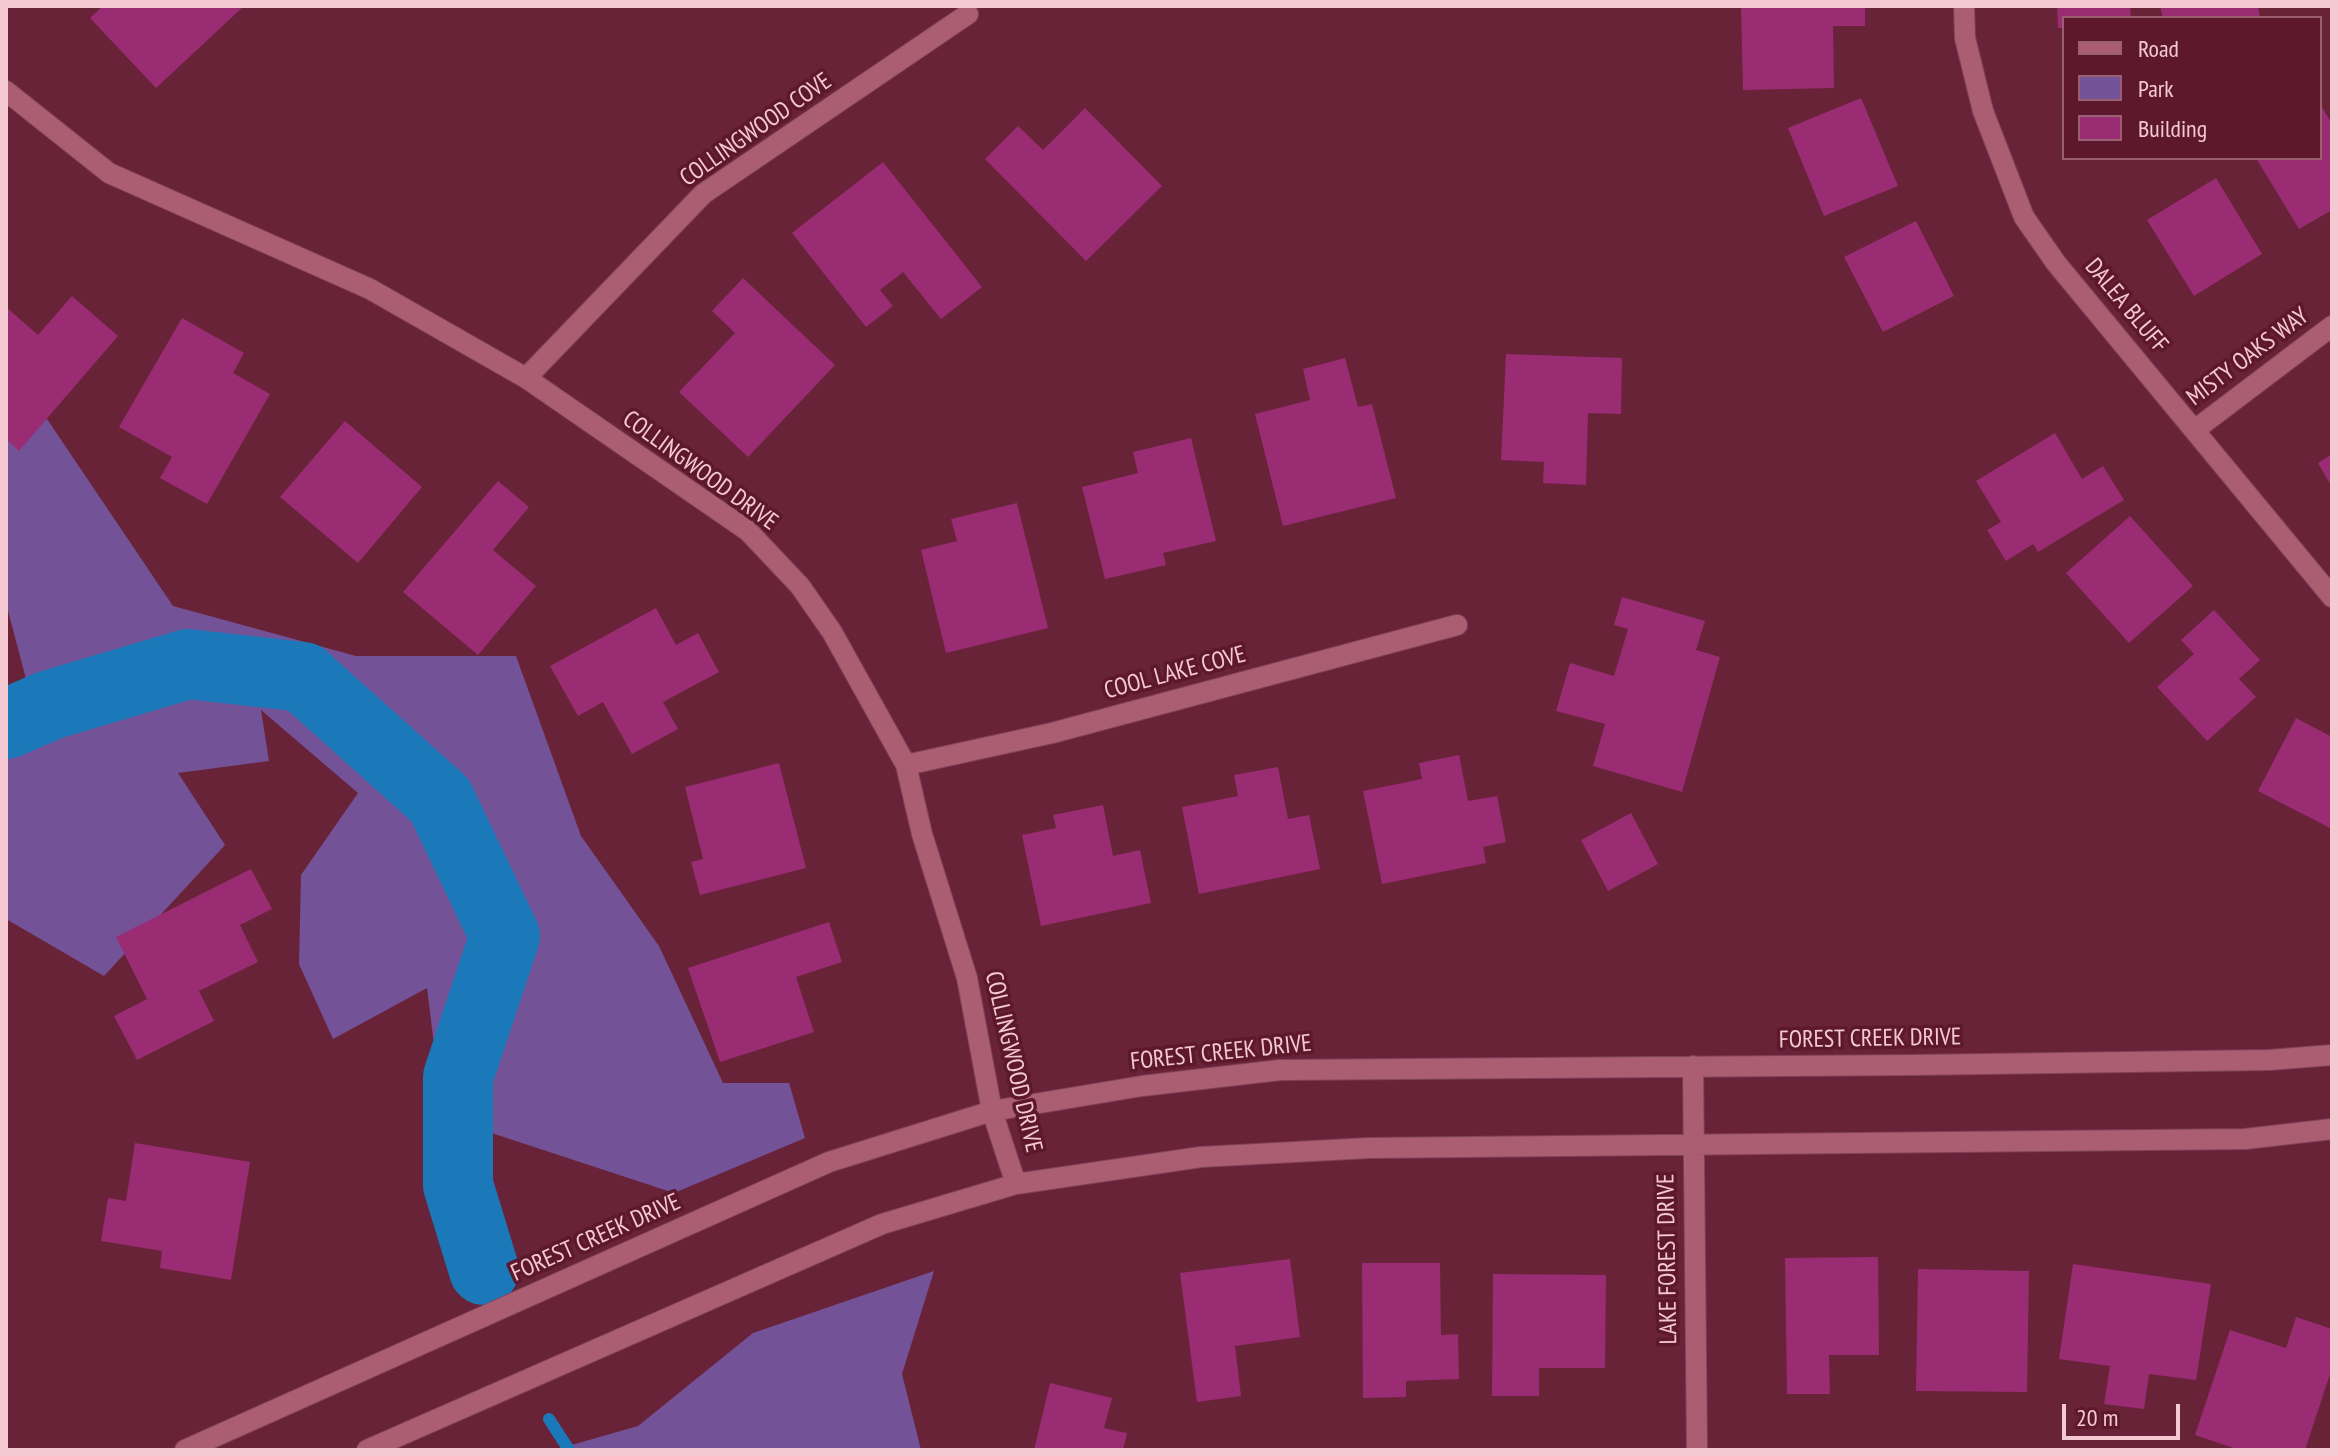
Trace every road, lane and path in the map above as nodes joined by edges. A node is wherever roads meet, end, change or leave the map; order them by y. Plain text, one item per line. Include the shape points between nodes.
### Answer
1 (1964, 6) edge
2 (968, 14) dead end
3 (6, 91) edge
4 (2332, 326) edge
5 (526, 378) junction
6 (2196, 429) junction
7 (2332, 597) edge
8 (1457, 625) dead end
9 (906, 765) junction
10 (2332, 1055) edge
11 (1693, 1066) junction
12 (992, 1111) junction
13 (2332, 1129) edge
14 (1692, 1147) junction
15 (1016, 1184) junction
16 (185, 1450) edge
17 (367, 1450) edge
18 (1697, 1450) edge

1 - 6 street, DALEA BLUFF via 1965,38 1983,111 2024,217 2056,263
2 - 5 street, COLLINGWOOD COVE via 703,194
3 - 5 street, COLLINGWOOD DRIVE via 109,173 370,289
4 - 6 street, MISTY OAKS WAY
5 - 9 street, COLLINGWOOD DRIVE via 748,531 800,586 832,632
6 - 7 street, DALEA BLUFF
8 - 9 street, COOL LAKE COVE via 1052,733
9 - 12 street, COLLINGWOOD DRIVE via 967,978
10 - 11 street, FOREST CREEK DRIVE
11 - 12 street, FOREST CREEK DRIVE via 1280,1070
11 - 14 street, LAKE FOREST DRIVE
12 - 15 street, COLLINGWOOD DRIVE
12 - 16 street, FOREST CREEK DRIVE via 829,1162
13 - 14 street via 2245,1139
14 - 15 street via 1369,1148 1201,1157
14 - 18 street, LAKE FOREST DRIVE
15 - 17 street via 882,1224

